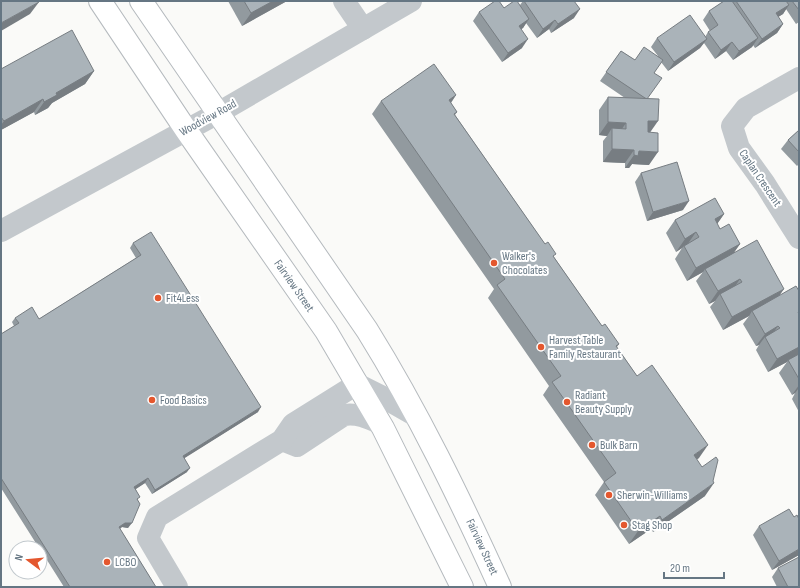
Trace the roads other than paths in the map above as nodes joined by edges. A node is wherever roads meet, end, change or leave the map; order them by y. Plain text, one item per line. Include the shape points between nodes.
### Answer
1 (100, 1) edge
2 (141, 1) edge
3 (344, 1) edge
4 (411, 1) edge
5 (363, 28) junction
6 (799, 78) edge
7 (218, 113) junction
8 (186, 130) junction
9 (1, 230) edge
10 (799, 238) edge
11 (356, 384) junction
12 (416, 416) junction
13 (381, 424) junction
14 (282, 440) junction
15 (177, 587) edge
16 (462, 587) edge
17 (500, 587) edge

1 - 8 main road, Fairview Street
2 - 7 main road, Fairview Street
3 - 5 street
4 - 5 street, Woodview Road
5 - 7 street, Woodview Road
6 - 10 street, Caplan Crescent via 746,108 732,126 739,148
7 - 8 street, Woodview Road
7 - 12 main road, Fairview Street via 367,330
8 - 9 street, Woodview Road
8 - 11 main road, Fairview Street via 326,331
11 - 12 street
11 - 13 main road, Fairview Street
11 - 14 street via 293,424
12 - 17 main road, Fairview Street via 456,491
13 - 14 street via 362,416 344,415 297,446
13 - 16 main road, Fairview Street
14 - 15 street via 157,517 148,538

